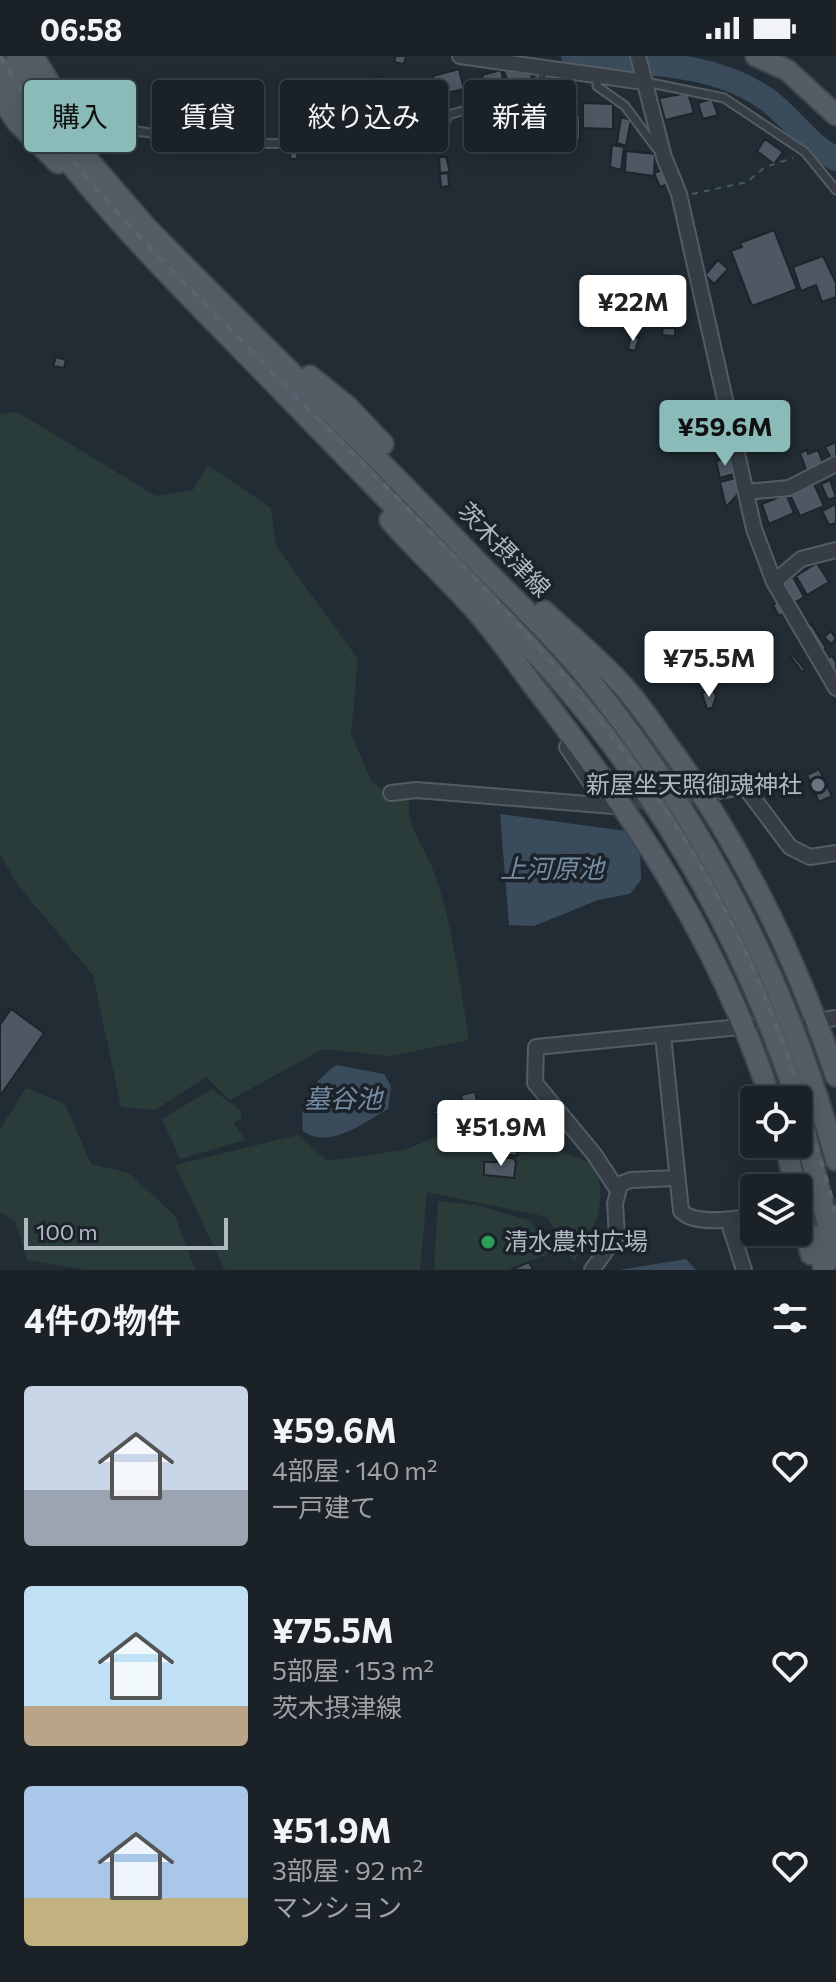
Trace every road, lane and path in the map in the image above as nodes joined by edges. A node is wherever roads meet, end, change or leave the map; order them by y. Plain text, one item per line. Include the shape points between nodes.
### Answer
1 (17, 56) edge
2 (33, 56) edge
3 (460, 56) edge
4 (638, 56) edge
5 (765, 57) edge
6 (546, 62) edge
7 (0, 66) edge
8 (597, 76) junction
9 (643, 80) junction
10 (0, 96) edge
11 (836, 115) edge
12 (24, 127) edge
13 (136, 129) edge
14 (44, 152) edge
15 (45, 152) edge
16 (805, 152) junction
17 (664, 157) junction
18 (836, 190) edge
19 (679, 194) junction
20 (139, 245) junction
21 (257, 321) junction
22 (335, 416) junction
23 (836, 464) edge
24 (746, 492) junction
25 (836, 550) edge
26 (774, 582) junction
27 (593, 662) junction
28 (836, 688) edge
29 (570, 731) junction
30 (391, 793) dead end
31 (699, 794) junction
32 (836, 853) edge
33 (730, 936) junction
34 (776, 985) junction
35 (788, 1014) junction
36 (821, 1020) edge
37 (747, 1026) junction
38 (663, 1035) junction
39 (836, 1076) edge
40 (766, 1086) edge
41 (791, 1086) edge
42 (836, 1120) edge
43 (812, 1154) edge
44 (836, 1160) edge
45 (815, 1165) junction
46 (676, 1178) junction
47 (617, 1189) junction
48 (740, 1218) edge
49 (728, 1220) junction
50 (809, 1246) edge
51 (836, 1258) edge
52 (592, 1270) edge
53 (744, 1270) edge
54 (814, 1270) edge
55 (824, 1270) edge

1 - 22 main road, 茨木摂津線 via 90,162 147,228
2 - 21 main road via 86,137
3 - 6 street
4 - 9 street
5 - 11 main road
6 - 8 street
6 - 13 lane via 541,81 448,115 435,145 220,143
7 - 20 main road, 茨木摂津線 via 57,147
8 - 9 street
8 - 17 lane via 597,86 625,106
9 - 16 lane via 724,98
9 - 17 street
10 - 12 main road
14 - 29 main road via 123,245 478,612 548,692
15 - 20 main road
16 - 18 lane
16 - 19 path via 726,189
17 - 19 street
19 - 24 street
20 - 33 main road, 茨木摂津線 via 563,683 649,797
21 - 22 main road
21 - 27 main road via 347,406
22 - 34 main road, 茨木摂津線 via 583,672 692,824
23 - 24 street via 789,488
24 - 26 street
25 - 26 street via 801,559
26 - 28 street
27 - 31 main road via 635,700
27 - 34 main road via 708,825 762,930
29 - 30 street via 567,747 606,806 416,790
29 - 33 main road via 571,718 577,720
29 - 37 main road via 673,882
31 - 32 street via 745,787 790,847 810,857
31 - 36 main road via 746,866
33 - 41 main road, 茨木摂津線
34 - 35 main road, 茨木摂津線
35 - 42 main road via 815,1057
35 - 44 main road, 茨木摂津線
36 - 39 main road
37 - 38 street
37 - 40 main road
38 - 46 street
38 - 47 street via 536,1047 535,1083
43 - 45 main road, 茨木摂津線
45 - 51 main road, 茨木摂津線
45 - 55 main road
46 - 47 street via 627,1181
46 - 49 street via 683,1214
47 - 52 street via 617,1235
48 - 49 street
49 - 53 street
50 - 54 main road

